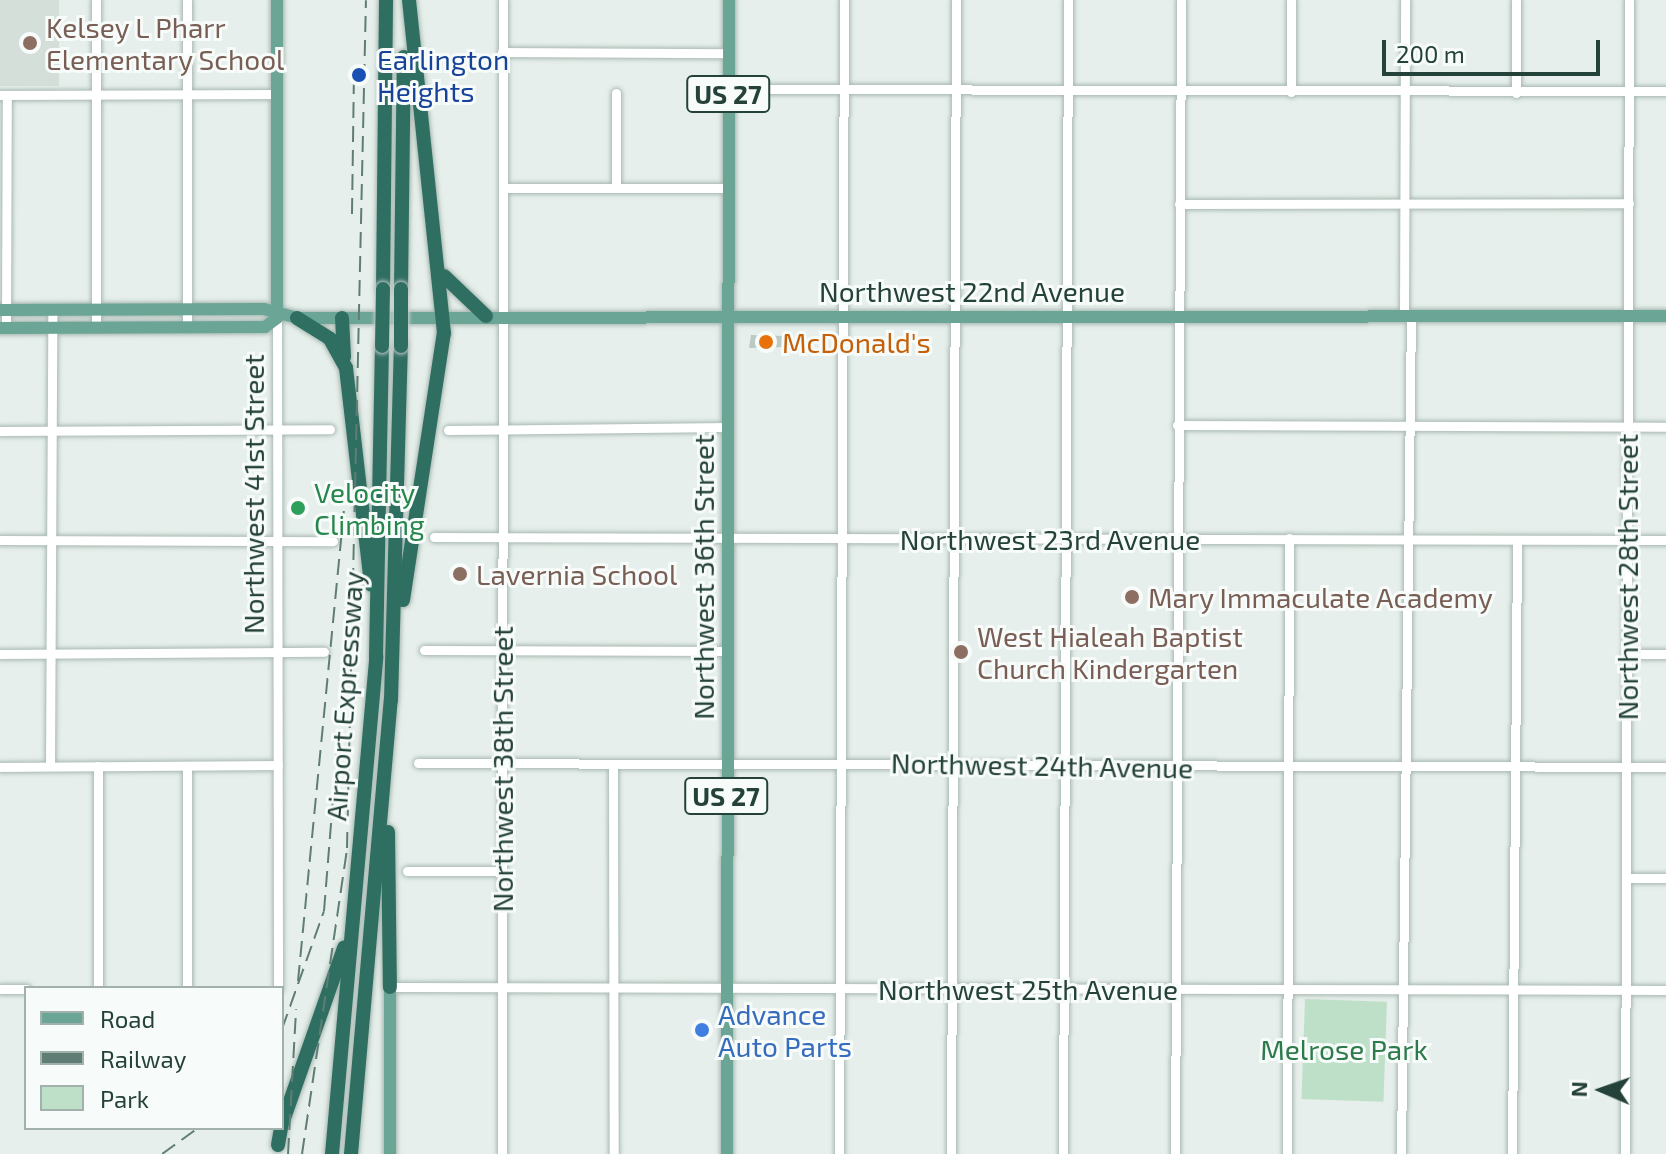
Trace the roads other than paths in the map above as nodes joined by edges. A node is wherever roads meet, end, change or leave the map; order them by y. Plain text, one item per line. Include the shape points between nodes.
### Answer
1 (96, 0) edge
2 (187, 0) edge
3 (277, 0) edge
4 (386, 0) edge
5 (407, 0) edge
6 (503, 0) edge
7 (729, 0) edge
8 (844, 0) edge
9 (956, 0) edge
10 (1068, 0) edge
11 (1181, 0) edge
12 (1291, 0) edge
13 (1405, 0) edge
14 (1516, 0) edge
15 (1629, 0) edge
16 (502, 52) junction
17 (728, 53) junction
18 (728, 89) junction
19 (843, 90) junction
20 (956, 90) junction
21 (1067, 91) junction
22 (1180, 91) junction
23 (1628, 91) junction
24 (1666, 91) edge
25 (1291, 92) junction
26 (1404, 92) junction
27 (616, 93) dead end
28 (1516, 93) junction
29 (278, 94) junction
30 (3, 95) edge
31 (96, 95) junction
32 (187, 95) junction
33 (505, 188) junction
34 (616, 188) junction
35 (727, 188) junction
36 (1403, 203) junction
37 (1629, 203) junction
38 (1179, 204) junction
39 (443, 275) junction
40 (188, 309) junction
41 (3, 310) edge
42 (52, 310) junction
43 (96, 310) junction
44 (728, 315) junction
45 (1065, 315) junction
46 (1177, 315) junction
47 (443, 316) junction
48 (486, 316) junction
49 (839, 316) junction
50 (953, 316) junction
51 (1407, 316) junction
52 (1627, 316) junction
53 (1666, 316) edge
54 (503, 317) junction
55 (277, 318) junction
56 (297, 318) junction
57 (342, 318) junction
58 (3, 328) edge
59 (52, 328) junction
60 (96, 328) junction
61 (187, 328) junction
62 (346, 368) junction
63 (1177, 425) junction
64 (1412, 426) junction
65 (728, 427) junction
66 (1628, 427) junction
67 (1666, 427) edge
68 (330, 429) dead end
69 (503, 429) junction
70 (277, 430) junction
71 (448, 430) dead end
72 (0, 431) edge
73 (52, 431) junction
74 (434, 537) dead end
75 (502, 538) junction
76 (1289, 538) junction
77 (1403, 538) junction
78 (840, 539) junction
79 (1178, 539) junction
80 (1628, 539) junction
81 (0, 540) edge
82 (53, 540) junction
83 (726, 540) junction
84 (953, 540) junction
85 (1067, 540) junction
86 (1666, 540) edge
87 (277, 541) junction
88 (333, 541) dead end
89 (1517, 541) junction
90 (395, 631) junction
91 (424, 650) dead end
92 (502, 651) junction
93 (726, 651) junction
94 (278, 652) junction
95 (324, 652) dead end
96 (51, 653) junction
97 (0, 654) edge
98 (1626, 654) junction
99 (1666, 654) edge
100 (376, 657) junction
101 (418, 763) dead end
102 (952, 763) junction
103 (841, 764) junction
104 (278, 765) junction
105 (503, 765) junction
106 (613, 765) junction
107 (726, 765) junction
108 (1065, 765) junction
109 (1289, 765) junction
110 (1402, 765) junction
111 (1515, 765) junction
112 (50, 766) junction
113 (98, 766) junction
114 (187, 766) junction
115 (1625, 766) junction
116 (0, 767) edge
117 (1177, 767) junction
118 (1666, 767) edge
119 (386, 779) junction
120 (407, 871) dead end
121 (502, 871) junction
122 (1627, 878) junction
123 (1666, 878) edge
124 (354, 917) junction
125 (98, 986) edge
126 (187, 986) edge
127 (278, 986) edge
128 (390, 987) junction
129 (614, 987) junction
130 (503, 988) junction
131 (725, 988) junction
132 (0, 989) edge
133 (24, 989) edge
134 (839, 989) junction
135 (952, 989) junction
136 (1064, 989) junction
137 (1176, 989) junction
138 (1288, 989) junction
139 (1400, 989) junction
140 (1513, 989) junction
141 (1625, 990) junction
142 (1666, 990) edge
143 (284, 1116) edge
144 (332, 1154) edge
145 (351, 1154) edge
146 (390, 1154) edge
147 (502, 1154) edge
148 (614, 1154) edge
149 (727, 1154) edge
150 (839, 1154) edge
151 (951, 1154) edge
152 (1063, 1154) edge
153 (1175, 1154) edge
154 (1287, 1154) edge
155 (1401, 1154) edge
156 (1512, 1154) edge
157 (1625, 1154) edge

1 - 31 street
2 - 32 street
3 - 29 main road, Northwest 41st Street
4 - 100 highway, Airport Expressway, bridge
5 - 39 highway
5 - 90 highway, Airport Expressway, bridge
6 - 16 street, Northwest 38th Street
7 - 17 main road, Northwest 36th Street / US 27
8 - 19 street
9 - 20 street
10 - 21 street
11 - 22 street
12 - 25 street
13 - 26 street
14 - 28 street
15 - 23 street, Northwest 28th Street
16 - 17 street
16 - 33 street, Northwest 38th Street
17 - 18 main road, Northwest 36th Street / US 27
18 - 19 street
18 - 35 main road, Northwest 36th Street / US 27
19 - 20 street
19 - 49 street
20 - 21 street
20 - 50 street
21 - 22 street
21 - 45 street
22 - 25 street
22 - 38 street
23 - 24 street
23 - 28 street
23 - 37 street, Northwest 28th Street
25 - 26 street
26 - 28 street
26 - 36 street
27 - 34 street
29 - 32 street
29 - 55 main road, Northwest 41st Street
30 - 31 street
30 - 41 street
31 - 32 street
31 - 43 street
32 - 40 street
33 - 34 street
33 - 54 street, Northwest 38th Street
34 - 35 street
35 - 44 main road, Northwest 36th Street / US 27
36 - 37 street
36 - 38 street
36 - 51 street
37 - 52 street, Northwest 28th Street
38 - 46 street
39 - 47 highway
39 - 48 highway via 463,302
40 - 43 main road, Northwest 22nd Avenue
40 - 55 main road, Northwest 22nd Avenue via 264,309
40 - 61 street
41 - 42 main road, Northwest 22nd Avenue
41 - 58 street
42 - 43 main road, Northwest 22nd Avenue
42 - 59 street
43 - 60 street
44 - 49 main road, Northwest 22nd Avenue
44 - 54 main road, Northwest 22nd Avenue
44 - 65 main road, Northwest 36th Street / US 27
45 - 46 main road, Northwest 22nd Avenue
45 - 50 main road, Northwest 22nd Avenue
45 - 85 street
46 - 51 main road, Northwest 22nd Avenue
46 - 63 street
47 - 48 main road, Northwest 22nd Avenue
47 - 57 main road, Northwest 22nd Avenue
47 - 90 highway
48 - 54 main road, Northwest 22nd Avenue
49 - 50 main road, Northwest 22nd Avenue
49 - 78 street
50 - 84 street
51 - 52 main road, Northwest 22nd Avenue
51 - 64 street
52 - 53 main road, Northwest 22nd Avenue
52 - 66 street, Northwest 28th Street
54 - 69 street, Northwest 38th Street
55 - 56 main road, Northwest 22nd Avenue
55 - 61 main road, Northwest 22nd Avenue via 265,327
55 - 70 street, Northwest 41st Street
56 - 57 main road, Northwest 22nd Avenue
56 - 62 highway via 330,339
57 - 62 highway
58 - 59 main road, Northwest 22nd Avenue
59 - 60 main road, Northwest 22nd Avenue
59 - 73 street
60 - 61 main road, Northwest 22nd Avenue
62 - 100 highway
63 - 64 street
63 - 79 street
64 - 66 street
64 - 77 street via 1411,524
65 - 69 street
65 - 83 main road, Northwest 36th Street / US 27
66 - 67 street
66 - 80 street, Northwest 28th Street
68 - 70 street
69 - 71 street
69 - 75 street, Northwest 38th Street
70 - 73 street
70 - 87 street, Northwest 41st Street
72 - 73 street
73 - 82 street
74 - 75 street, Northwest 23rd Avenue
75 - 83 street, Northwest 23rd Avenue
75 - 92 street, Northwest 38th Street
76 - 77 street, Northwest 23rd Avenue
76 - 79 street, Northwest 23rd Avenue
76 - 109 street
77 - 89 street, Northwest 23rd Avenue
77 - 110 street
78 - 83 street, Northwest 23rd Avenue
78 - 84 street, Northwest 23rd Avenue
78 - 103 street
79 - 85 street, Northwest 23rd Avenue
79 - 117 street
80 - 86 street, Northwest 23rd Avenue
80 - 89 street, Northwest 23rd Avenue
80 - 98 street, Northwest 28th Street
81 - 82 street
82 - 87 street
82 - 96 street
83 - 93 main road, Northwest 36th Street / US 27
84 - 85 street, Northwest 23rd Avenue
84 - 102 street
85 - 108 street
87 - 88 street
87 - 94 street, Northwest 41st Street
89 - 111 street
90 - 119 highway, Airport Expressway
91 - 92 street
92 - 93 street
92 - 105 street, Northwest 38th Street
93 - 107 main road, Northwest 36th Street / US 27
94 - 95 street
94 - 96 street
94 - 104 street, Northwest 41st Street
96 - 97 street
96 - 112 street
98 - 99 street
98 - 115 street, Northwest 28th Street
100 - 124 highway, Airport Expressway
101 - 105 street, Northwest 24th Avenue
102 - 103 street, Northwest 24th Avenue
102 - 108 street, Northwest 24th Avenue
102 - 135 street
103 - 107 street, Northwest 24th Avenue
103 - 134 street
104 - 114 street
104 - 127 street, Northwest 41st Street
105 - 106 street, Northwest 24th Avenue
105 - 121 street, Northwest 38th Street
106 - 107 street, Northwest 24th Avenue
106 - 129 street
107 - 131 main road, Northwest 36th Street / US 27
108 - 117 street, Northwest 24th Avenue
108 - 136 street
109 - 110 street, Northwest 24th Avenue
109 - 117 street, Northwest 24th Avenue
109 - 138 street
110 - 111 street, Northwest 24th Avenue
110 - 139 street
111 - 115 street, Northwest 24th Avenue
111 - 140 street
112 - 113 street
112 - 116 street
113 - 114 street
113 - 125 street
114 - 126 street
115 - 118 street, Northwest 24th Avenue
115 - 122 street, Northwest 28th Street
117 - 137 street
119 - 128 highway
119 - 145 highway, Airport Expressway
120 - 121 street
121 - 130 street, Northwest 38th Street
122 - 123 street
122 - 141 street, Northwest 28th Street
124 - 143 highway
124 - 144 highway, Airport Expressway
128 - 130 street, Northwest 25th Avenue
128 - 146 main road
129 - 130 street, Northwest 25th Avenue
129 - 131 street, Northwest 25th Avenue
129 - 148 street
130 - 147 street, Northwest 38th Street
131 - 134 street, Northwest 25th Avenue
131 - 149 main road, Northwest 36th Street / US 27
132 - 133 street
134 - 135 street, Northwest 25th Avenue
134 - 150 street
135 - 136 street, Northwest 25th Avenue
135 - 151 street
136 - 137 street, Northwest 25th Avenue
136 - 152 street
137 - 138 street, Northwest 25th Avenue
137 - 153 street
138 - 139 street, Northwest 25th Avenue
138 - 154 street
139 - 140 street, Northwest 25th Avenue
139 - 155 street
140 - 141 street, Northwest 25th Avenue
140 - 156 street
141 - 142 street, Northwest 25th Avenue
141 - 157 street, Northwest 28th Street

